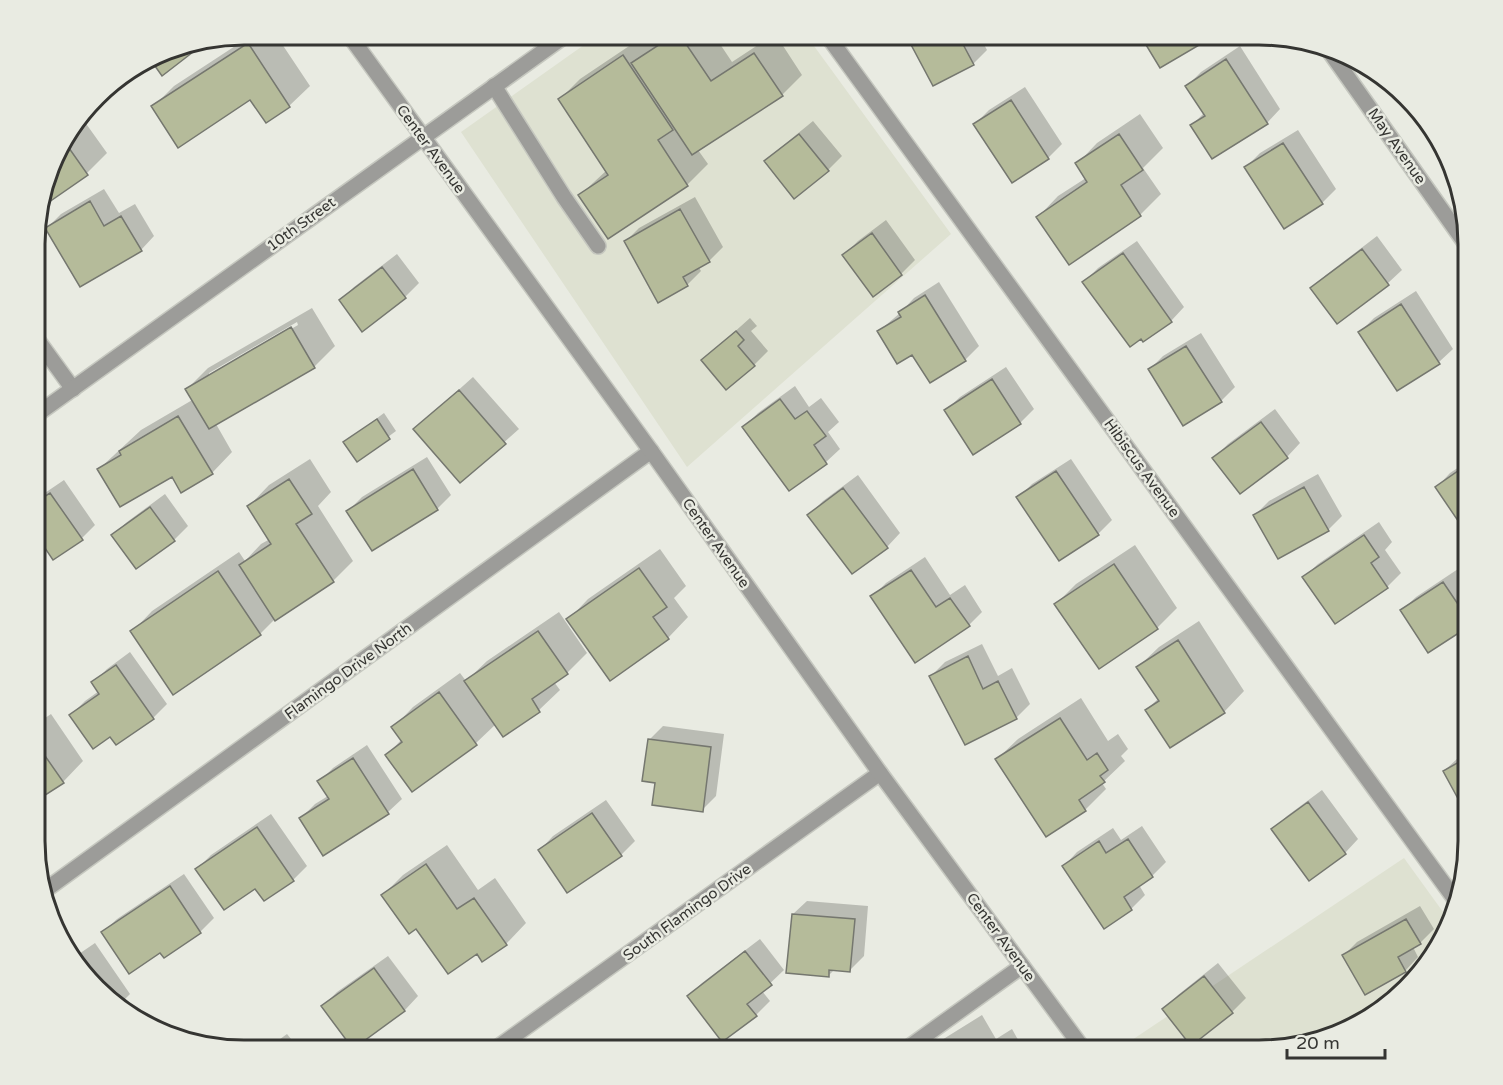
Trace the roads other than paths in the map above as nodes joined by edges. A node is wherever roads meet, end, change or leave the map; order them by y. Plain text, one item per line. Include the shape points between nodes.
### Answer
1 (357, 45) edge
2 (552, 45) edge
3 (834, 45) edge
4 (1337, 62) edge
5 (494, 86) junction
6 (422, 137) junction
7 (1458, 233) edge
8 (598, 246) dead end
9 (45, 350) edge
10 (73, 389) junction
11 (45, 409) edge
12 (651, 451) junction
13 (880, 773) junction
14 (50, 886) edge
15 (1450, 893) edge
16 (1022, 966) junction
17 (508, 1040) edge
18 (919, 1040) edge
19 (1077, 1040) edge

1 - 6 street, Center Avenue
2 - 5 street, 10th Street
3 - 15 street, Hibiscus Avenue
4 - 7 street, May Avenue
5 - 6 street, 10th Street
5 - 8 street
6 - 10 street, 10th Street
6 - 12 street, Center Avenue
9 - 10 street
10 - 11 street, 10th Street
12 - 13 street, Center Avenue
12 - 14 street, Flamingo Drive North
13 - 16 street, Center Avenue
13 - 17 street, South Flamingo Drive
16 - 18 street
16 - 19 street, Center Avenue

